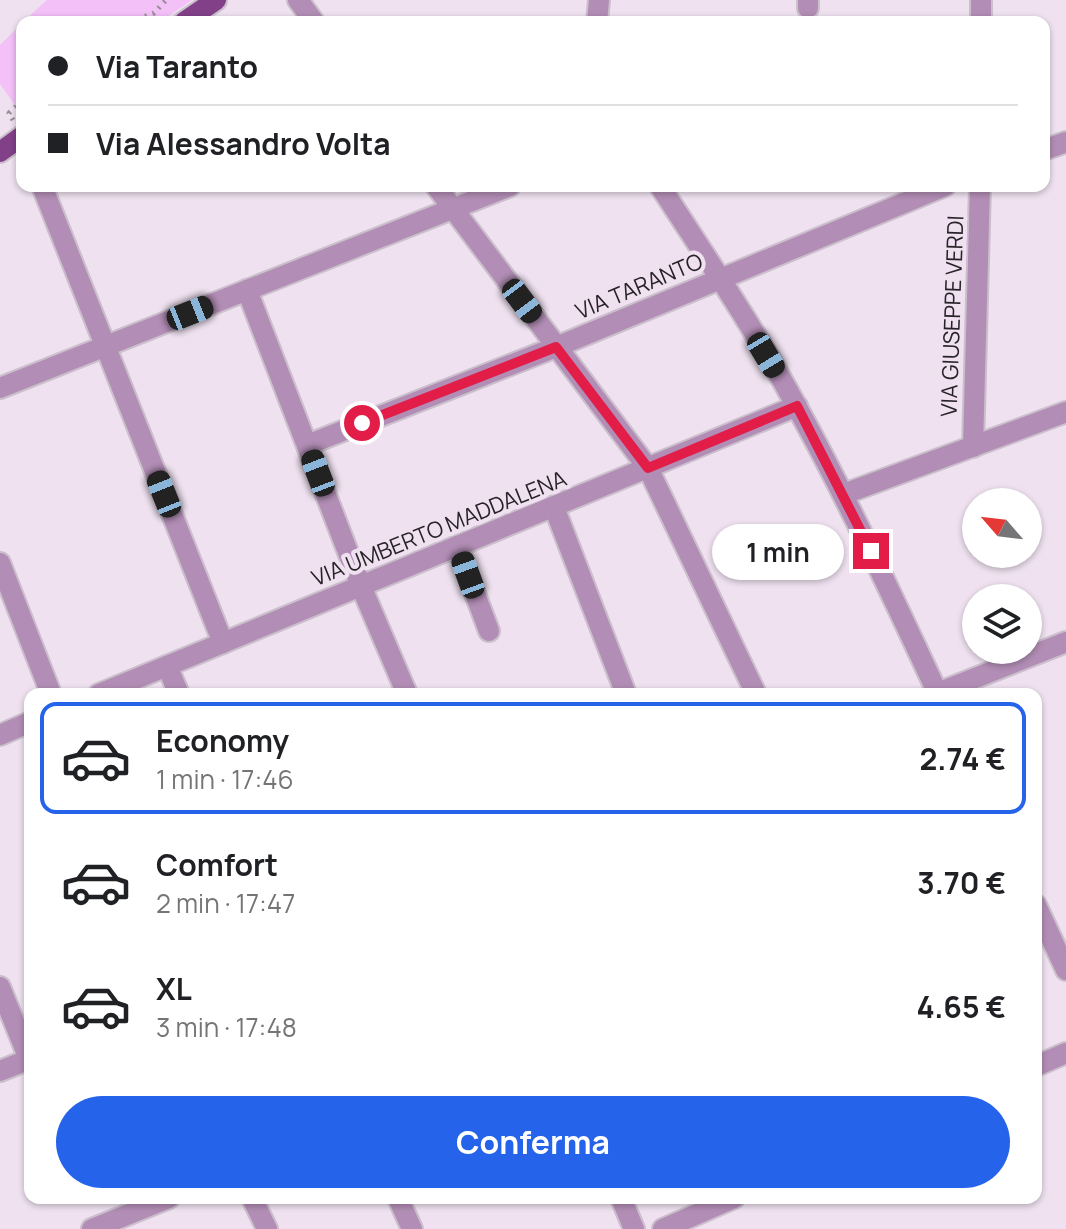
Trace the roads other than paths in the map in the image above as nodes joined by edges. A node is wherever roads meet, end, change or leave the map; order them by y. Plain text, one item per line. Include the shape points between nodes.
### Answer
1 (216, 0) edge
2 (193, 16) edge
3 (44, 192) edge
4 (440, 192) edge
5 (495, 192) edge
6 (664, 192) edge
7 (930, 192) edge
8 (980, 192) edge
9 (453, 209) junction
10 (720, 278) junction
11 (247, 290) junction
12 (106, 346) junction
13 (556, 347) junction
14 (0, 388) edge
15 (797, 406) junction
16 (1066, 412) edge
17 (307, 445) junction
18 (973, 447) junction
19 (648, 468) junction
20 (844, 494) junction
21 (554, 507) junction
22 (457, 546) junction
23 (0, 563) edge
24 (361, 586) junction
25 (489, 631) dead end
26 (1066, 642) edge
27 (223, 643) junction
28 (167, 666) junction
29 (49, 688) edge
30 (114, 688) edge
31 (176, 688) edge
32 (404, 688) edge
33 (624, 688) edge
34 (753, 688) edge
35 (934, 688) edge
36 (952, 688) edge
37 (24, 725) edge
38 (0, 735) edge
39 (1042, 918) edge
40 (1066, 970) edge
41 (0, 987) edge
42 (24, 1045) edge
43 (1066, 1053) edge
44 (24, 1061) edge
45 (1042, 1063) edge
46 (0, 1071) edge
47 (154, 1204) edge
48 (255, 1204) edge
49 (401, 1204) edge
50 (624, 1204) edge
51 (720, 1204) edge
52 (92, 1229) edge
53 (267, 1229) edge
54 (412, 1229) edge
55 (634, 1229) edge
56 (663, 1229) edge

1 - 2 main road
3 - 12 street
4 - 9 street
5 - 9 street
6 - 10 street
7 - 10 street, VIA TARANTO
8 - 18 street, VIA GIUSEPPE VERDI
9 - 11 street
9 - 13 street
10 - 13 street, VIA TARANTO
10 - 15 street
11 - 12 street
11 - 17 street
12 - 14 street
12 - 27 street
13 - 17 street, VIA TARANTO
13 - 19 street
15 - 19 street, VIA UMBERTO MADDALENA
15 - 20 street
16 - 18 street
17 - 24 street
18 - 20 street
19 - 21 street, VIA UMBERTO MADDALENA
19 - 34 street
20 - 35 street
21 - 22 street, VIA UMBERTO MADDALENA
21 - 33 street
22 - 24 street, VIA UMBERTO MADDALENA
22 - 25 street
23 - 29 street
24 - 27 street, VIA UMBERTO MADDALENA
24 - 32 street
26 - 36 street
27 - 28 street, VIA UMBERTO MADDALENA
28 - 30 street, VIA UMBERTO MADDALENA
28 - 31 street
37 - 38 street
39 - 40 street
41 - 42 street
43 - 45 street
44 - 46 street
47 - 52 street
48 - 53 street
49 - 54 street
50 - 55 street
51 - 56 street

